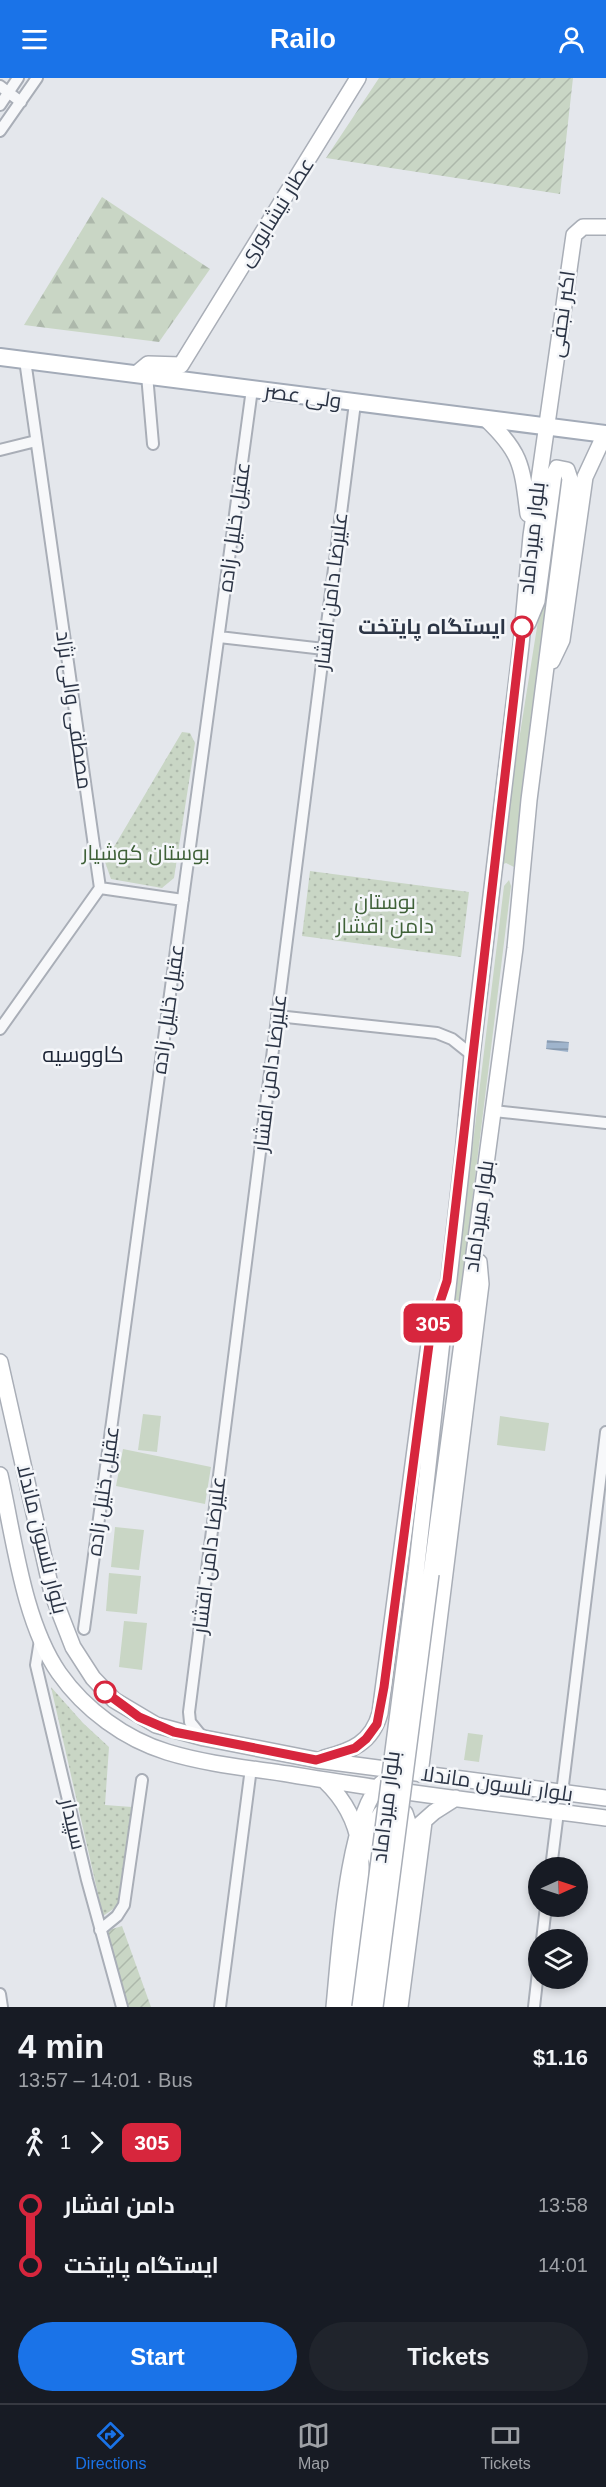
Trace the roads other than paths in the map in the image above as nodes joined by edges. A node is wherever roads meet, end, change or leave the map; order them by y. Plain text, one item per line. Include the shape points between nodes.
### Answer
1 (18, 78) edge
2 (37, 78) edge
3 (358, 78) edge
4 (4, 89) edge
5 (21, 102) junction
6 (0, 105) edge
7 (0, 131) edge
8 (606, 227) edge
9 (0, 357) edge
10 (25, 360) junction
11 (141, 374) junction
12 (252, 389) junction
13 (355, 403) junction
14 (486, 419) junction
15 (542, 427) junction
16 (605, 434) edge
17 (36, 441) junction
18 (153, 444) dead end
19 (0, 450) edge
20 (531, 536) junction
21 (219, 638) junction
22 (521, 645) junction
23 (324, 649) junction
24 (546, 675) junction
25 (100, 888) junction
26 (520, 899) junction
27 (183, 900) junction
28 (489, 918) junction
29 (277, 1016) junction
30 (0, 1029) edge
31 (472, 1055) junction
32 (494, 1110) junction
33 (606, 1124) edge
34 (477, 1235) junction
35 (447, 1281) junction
36 (0, 1362) edge
37 (606, 1432) edge
38 (0, 1475) edge
39 (423, 1574) junction
40 (84, 1629) dead end
41 (41, 1639) junction
42 (384, 1687) junction
43 (430, 1696) junction
44 (204, 1738) junction
45 (316, 1760) junction
46 (364, 1766) junction
47 (251, 1768) junction
48 (397, 1771) junction
49 (420, 1774) junction
50 (142, 1780) dead end
51 (325, 1781) junction
52 (368, 1787) junction
53 (562, 1792) junction
54 (456, 1798) junction
55 (606, 1798) edge
56 (558, 1812) junction
57 (606, 1818) edge
58 (424, 1822) junction
59 (409, 1836) junction
60 (358, 1837) junction
61 (552, 1857) edge
62 (100, 1930) junction
63 (536, 1989) edge
64 (0, 1994) edge
65 (2, 2007) edge
66 (122, 2007) edge
67 (220, 2007) edge
68 (334, 2007) edge
69 (348, 2007) edge
70 (360, 2007) edge
71 (367, 2007) edge
72 (375, 2007) edge
73 (387, 2007) edge
74 (400, 2007) edge
75 (534, 2007) edge

1 - 4 street
2 - 5 street
3 - 11 main road, عطار نیشابوری via 181,365 148,364
4 - 5 street
4 - 6 street
5 - 7 street
8 - 15 main road, اکبر نجفی via 583,227 574,235
9 - 10 main road, ولی عصر
10 - 11 main road, ولی عصر
10 - 17 street, مصطفی والی نژاد
11 - 12 main road, ولی عصر
11 - 18 street
12 - 13 main road, ولی عصر
12 - 21 street, عقیل خلیل زاده
13 - 14 main road, ولی عصر
13 - 23 street, علیرضا دامن افشار
14 - 15 main road, ولی عصر
14 - 20 main road via 507,439 519,460
15 - 16 main road, ولی عصر
15 - 20 main road, بلوار میرداماد
16 - 24 main road via 585,477 562,640
17 - 19 street
17 - 25 street, مصطفی والی نژاد
20 - 22 main road, بلوار میرداماد
21 - 23 street
21 - 27 street, عقیل خلیل زاده
22 - 24 main road, بلوار میرداماد via 537,601 554,474 563,467 570,474
22 - 28 main road, بلوار میرداماد
23 - 29 street, علیرضا دامن افشار
24 - 26 main road, بلوار میرداماد
25 - 27 street
25 - 30 street
26 - 28 main road via 517,874 505,871 500,875
26 - 32 main road, بلوار میرداماد
27 - 40 street, عقیل خلیل زاده
28 - 31 main road, بلوار میرداماد
29 - 31 street via 437,1033
29 - 44 street, علیرضا دامن افشار via 189,1712 190,1722
31 - 35 main road, بلوار میرداماد
32 - 33 street
32 - 34 main road, بلوار میرداماد
34 - 39 main road, بلوار میرداماد
34 - 43 main road via 481,1284
35 - 39 main road, بلوار میرداماد
35 - 42 main road via 431,1329
36 - 44 main road, بلوار نلسون ماندلا via 52,1593 74,1647 93,1678 123,1707 156,1725
37 - 53 street
38 - 41 main road, بلوار نلسون ماندلا
39 - 70 main road, بلوار میرداماد, bridge
39 - 72 main road, بلوار میرداماد, bridge
41 - 47 main road, بلوار نلسون ماندلا via 67,1684 99,1716 124,1733 167,1752
41 - 62 street, سپیدار via 36,1665
42 - 43 main road via 391,1701 405,1710 420,1707
42 - 45 main road via 377,1724 366,1739 355,1748
43 - 49 main road
44 - 45 main road, بلوار نلسون ماندلا
45 - 46 main road, بلوار نلسون ماندلا
46 - 48 main road, بلوار نلسون ماندلا
46 - 52 main road
47 - 51 main road, بلوار نلسون ماندلا
47 - 67 street
48 - 49 main road, بلوار نلسون ماندلا
48 - 52 main road
49 - 53 main road, بلوار نلسون ماندلا
50 - 62 street via 124,1905
51 - 52 main road, بلوار نلسون ماندلا
51 - 60 main road via 346,1805
52 - 54 main road, بلوار نلسون ماندلا
52 - 60 main road
53 - 55 main road, بلوار نلسون ماندلا
54 - 56 main road, بلوار نلسون ماندلا
54 - 58 main road
56 - 57 main road, بلوار نلسون ماندلا
56 - 61 street
58 - 59 main road
58 - 74 main road
59 - 71 main road via 409,1821 405,1813 396,1810 381,1813 372,1828 372,1846 384,1882
59 - 73 main road
60 - 68 main road via 350,1868
60 - 69 main road via 362,1874
62 - 66 street, سپیدار
63 - 75 street
64 - 65 street

